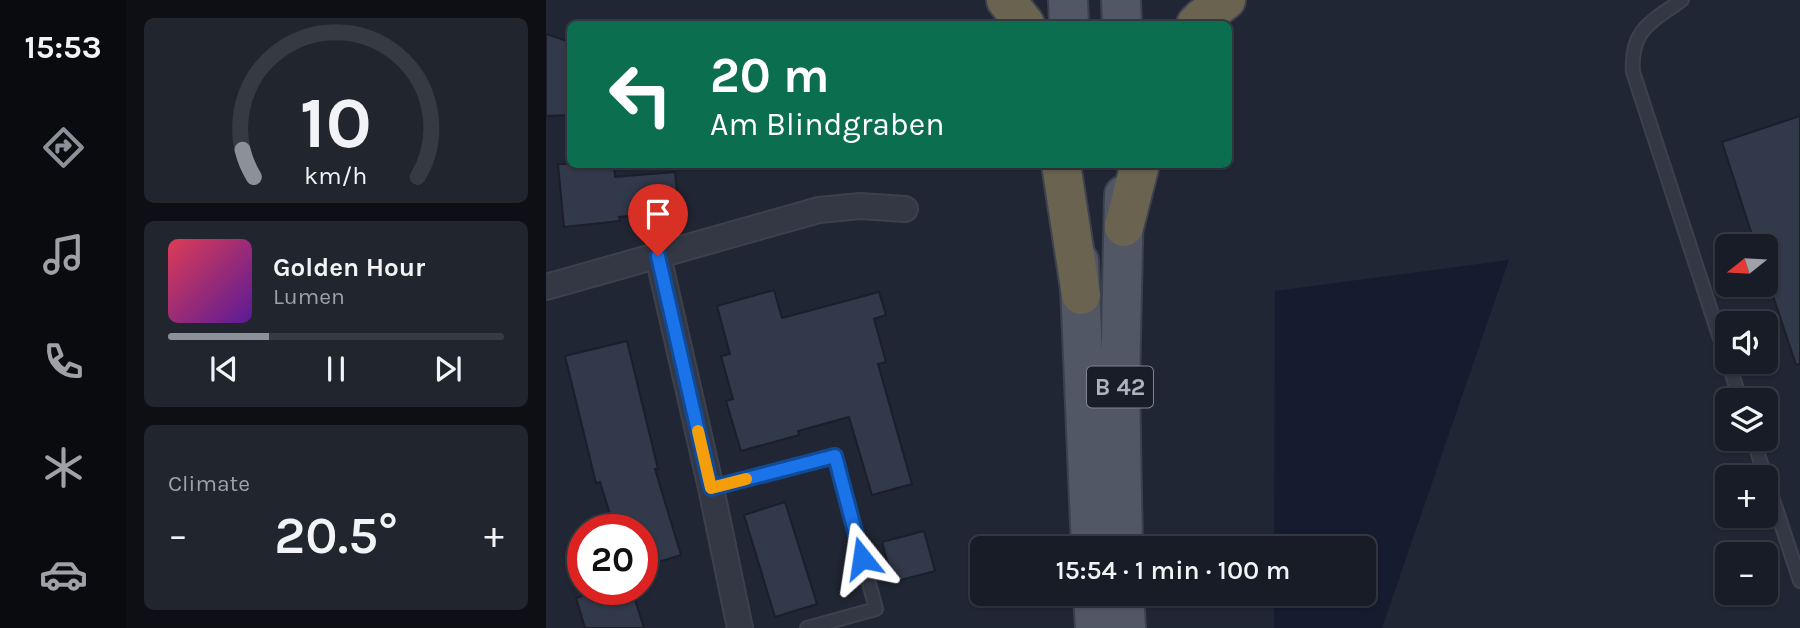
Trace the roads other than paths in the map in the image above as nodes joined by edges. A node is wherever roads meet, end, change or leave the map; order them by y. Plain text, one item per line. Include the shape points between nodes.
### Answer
1 (1006, 0) edge
2 (1068, 0) edge
3 (1121, 0) edge
4 (1226, 0) edge
5 (1682, 0) edge
6 (1023, 21) edge
7 (1069, 21) edge
8 (1122, 21) edge
9 (1199, 21) edge
10 (1062, 168) edge
11 (1075, 168) edge
12 (1124, 168) edge
13 (1139, 168) edge
14 (905, 209) dead end
15 (1124, 227) junction
16 (658, 256) junction
17 (546, 287) edge
18 (1081, 295) junction
19 (1715, 321) edge
20 (1757, 451) edge
21 (711, 488) junction
22 (1091, 536) edge
23 (1123, 536) edge
24 (1800, 581) edge
25 (1094, 606) edge
26 (1125, 606) edge
27 (740, 628) edge
28 (807, 628) edge
29 (1096, 628) edge
30 (1126, 628) edge

1 - 6 highway
2 - 7 main road
3 - 8 main road
4 - 9 highway
5 - 19 lane via 1640,33 1632,52 1633,72
10 - 18 highway
11 - 18 main road, B 42
12 - 15 main road, B 42
13 - 15 highway
14 - 16 street via 860,206 818,210
15 - 23 main road, B 42
16 - 17 street
16 - 21 street
18 - 22 main road, B 42
20 - 24 lane
21 - 27 street
21 - 28 lane via 835,456 876,609
25 - 29 main road
26 - 30 main road

